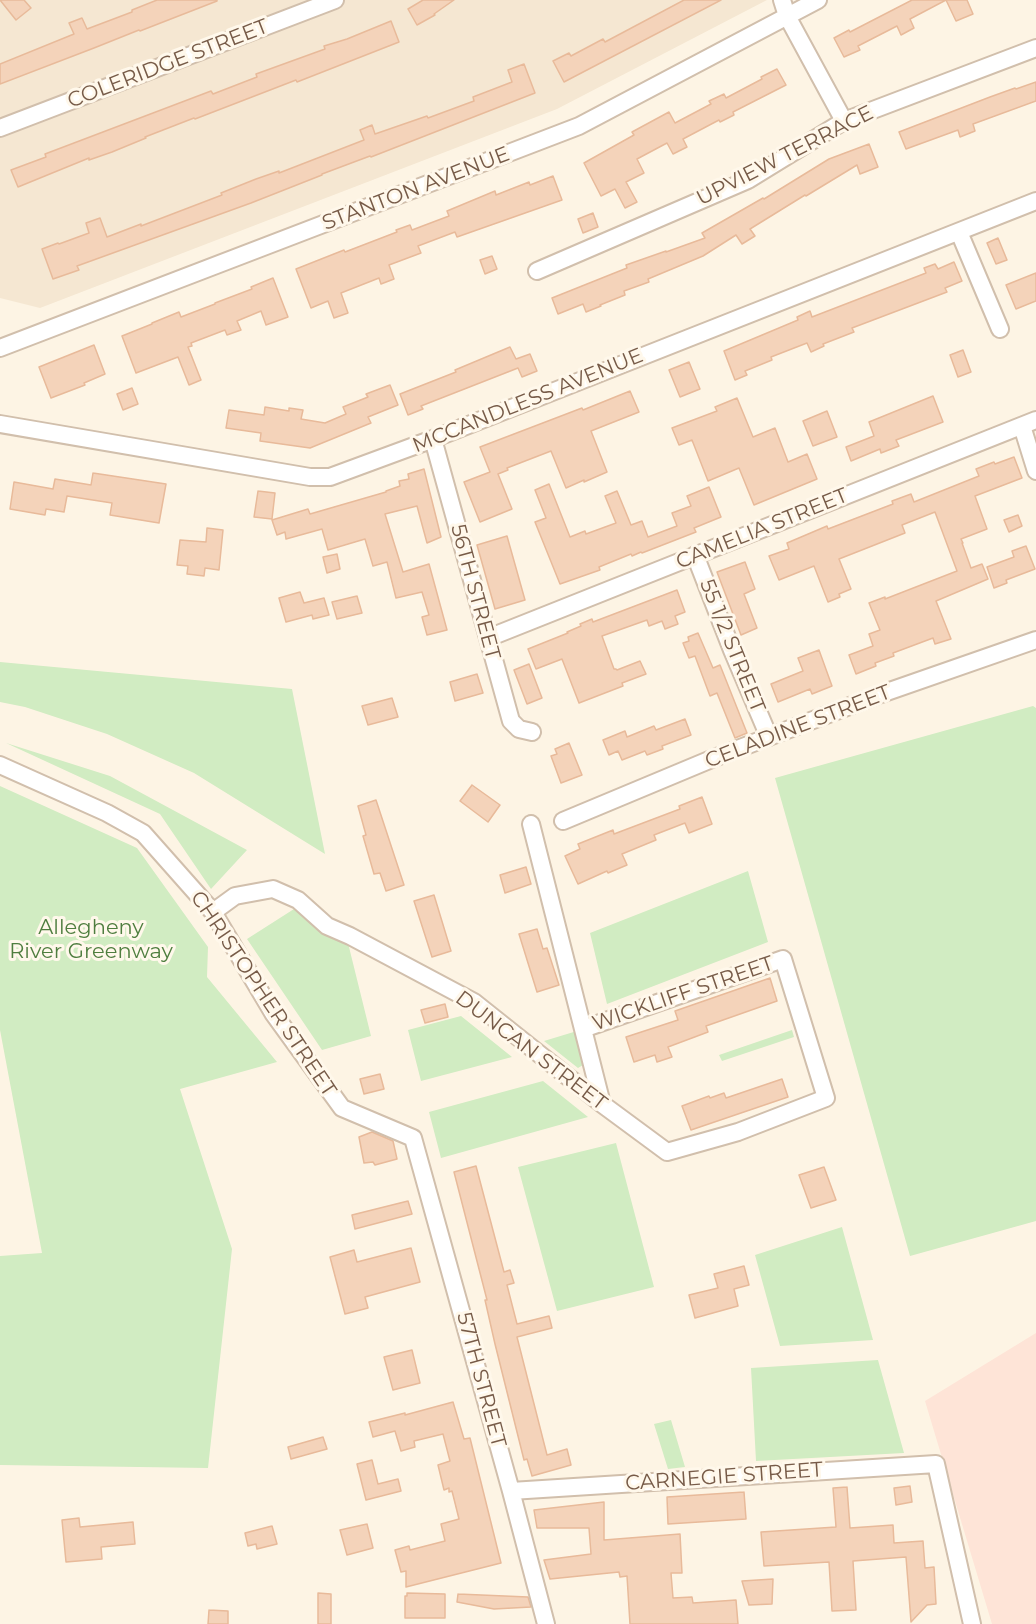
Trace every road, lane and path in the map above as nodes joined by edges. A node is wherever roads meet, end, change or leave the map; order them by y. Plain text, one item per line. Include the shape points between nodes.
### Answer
1 (335, 0) edge
2 (818, 0) edge
3 (785, 8) edge
4 (1036, 48) edge
5 (844, 121) junction
6 (0, 128) edge
7 (1036, 201) edge
8 (959, 232) junction
9 (537, 271) dead end
10 (1000, 329) dead end
11 (0, 348) edge
12 (1029, 423) edge
13 (0, 424) edge
14 (433, 439) junction
15 (1036, 471) edge
16 (694, 555) junction
17 (488, 638) junction
18 (1036, 640) edge
19 (532, 732) dead end
20 (769, 737) junction
21 (0, 765) edge
22 (563, 821) dead end
23 (531, 825) dead end
24 (213, 912) junction
25 (583, 1029) junction
26 (826, 1098) joint
27 (602, 1104) junction
28 (412, 1138) joint
29 (511, 1491) junction
30 (546, 1624) edge
31 (972, 1624) edge

1 - 6 street, COLERIDGE STREET
2 - 3 street, STANTON AVENUE
3 - 5 street
3 - 11 street, STANTON AVENUE via 579,126
4 - 5 street, UPVIEW TERRACE
5 - 9 street, UPVIEW TERRACE via 748,180
7 - 8 street, MCCANDLESS AVENUE
8 - 10 street
8 - 14 street, MCCANDLESS AVENUE
12 - 15 street
12 - 16 street, CAMELIA STREET
13 - 14 street, MCCANDLESS AVENUE via 310,477 330,477
14 - 17 street, 56TH STREET
16 - 17 street, CAMELIA STREET
16 - 20 street, 55 1/2 STREET
17 - 19 street, 56TH STREET via 511,721 519,729
18 - 20 street, CELADINE STREET
20 - 22 street, CELADINE STREET
21 - 24 street, CHRISTOPHER STREET via 143,833
23 - 25 street
24 - 27 street, DUNCAN STREET via 235,896 273,888 298,900 327,926 474,1002
24 - 28 street, CHRISTOPHER STREET via 273,1013 342,1108
25 - 26 street, WICKLIFF STREET via 783,959
25 - 27 street
26 - 27 street, DUNCAN STREET via 738,1132 668,1152
28 - 29 street, 57TH STREET
29 - 30 street, 57TH STREET
29 - 31 street, CARNEGIE STREET via 936,1464

